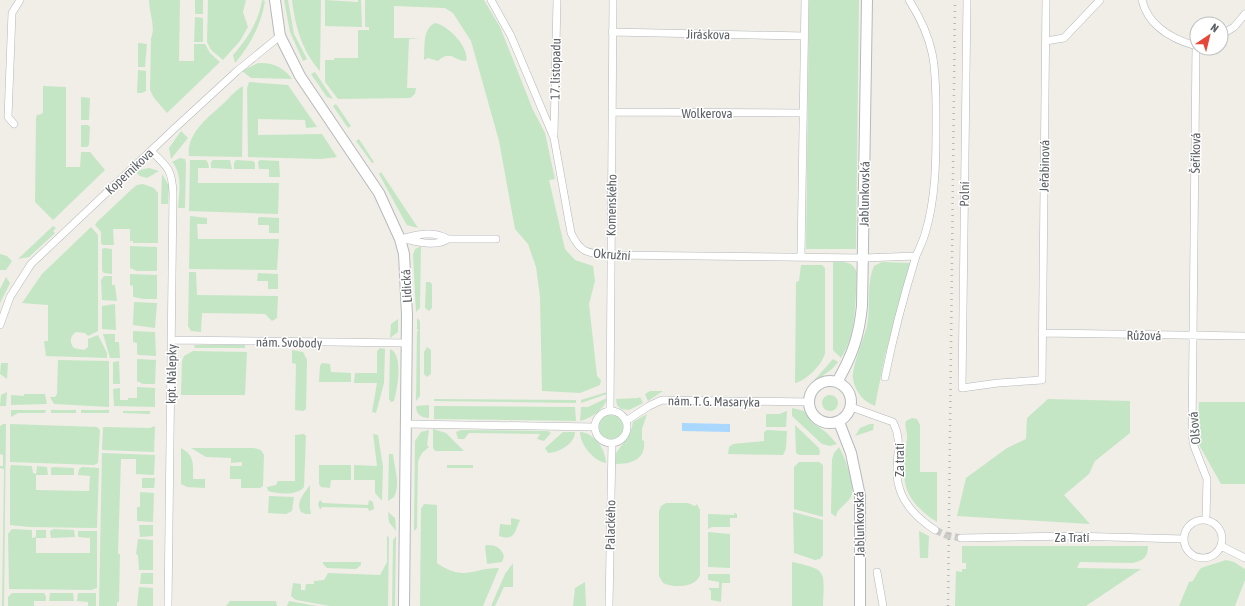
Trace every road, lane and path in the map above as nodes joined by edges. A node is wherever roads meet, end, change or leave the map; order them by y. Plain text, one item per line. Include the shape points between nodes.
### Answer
1 (20, 0) edge
2 (276, 0) edge
3 (492, 0) edge
4 (557, 0) edge
5 (613, 0) edge
6 (805, 0) edge
7 (867, 0) edge
8 (909, 0) edge
9 (967, 0) edge
10 (1046, 0) edge
11 (1100, 0) edge
12 (1142, 0) edge
13 (1245, 14) edge
14 (1229, 30) edge
15 (612, 32) junction
16 (280, 36) junction
17 (804, 36) junction
18 (1046, 41) junction
19 (1189, 43) edge
20 (1197, 56) edge
21 (612, 112) junction
22 (803, 113) junction
23 (14, 124) dead end
24 (554, 138) junction
25 (151, 151) junction
26 (400, 239) junction
27 (496, 239) dead end
28 (610, 255) junction
29 (916, 256) junction
30 (801, 257) junction
31 (864, 258) junction
32 (0, 325) edge
33 (1042, 333) junction
34 (1193, 336) junction
35 (1245, 336) edge
36 (172, 340) junction
37 (407, 343) junction
38 (885, 377) dead end
39 (837, 382) junction
40 (962, 388) joint
41 (809, 402) junction
42 (851, 407) junction
43 (610, 411) junction
44 (626, 421) junction
45 (839, 422) junction
46 (406, 424) junction
47 (595, 427) junction
48 (612, 443) junction
49 (1206, 520) junction
50 (935, 530) tunnel mouth
51 (961, 538) tunnel mouth
52 (1184, 539) junction
53 (1221, 546) junction
54 (1245, 558) edge
55 (877, 572) dead end
56 (168, 606) edge
57 (404, 606) edge
58 (609, 606) edge
59 (860, 606) edge
60 (883, 606) edge

1 - 23 street via 12,13 8,117
2 - 16 main road, Lidická
3 - 24 street, Okružní via 511,36
4 - 24 street, 17. listopadu
5 - 15 street, Komenského
6 - 17 street
7 - 31 main road, Jablunkovská
8 - 29 street via 933,51 936,100 933,197 925,234
9 - 40 street, Polní
10 - 18 street, Jeřabinová
11 - 18 street via 1064,38
12 - 19 street, Šeříková via 1146,13 1160,29
13 - 14 street
15 - 17 street, Jiráskova
15 - 21 street, Komenského
16 - 25 street, Kopernikova via 237,71
16 - 26 main road, Lidická via 300,76 379,193
17 - 22 street
18 - 33 street, Jeřabinová
20 - 34 street, Šeříková
21 - 22 street, Wolkerova
21 - 28 street, Komenského
22 - 30 street
24 - 28 street, Okružní via 571,233 577,245 586,252
25 - 32 street, Kopernikova via 31,264 10,297
25 - 36 street, kpt. Nálepky via 167,166 172,176
26 - 27 street via 424,233 442,235 448,239
26 - 37 main road, Lidická via 406,277
28 - 30 street, Okružní
28 - 43 street, Komenského
29 - 31 street, Okružní
29 - 38 street
30 - 31 street, Okružní
31 - 39 main road, Jablunkovská via 859,333 854,351
33 - 34 street, Růžová
33 - 40 street, Jeřabinová via 1042,380
34 - 35 street, Růžová
34 - 49 street, Olšová via 1192,434 1207,479
36 - 37 street, nám. Svobody
36 - 56 street, kpt. Nálepky
37 - 46 main road, Lidická
39 - 41 main road via 824,382 818,385
39 - 42 main road via 843,385 850,395
41 - 44 street, nám. T. G. Masaryka via 662,400
41 - 45 main road via 810,409 818,420 825,423
42 - 45 main road
42 - 50 street, Za tratí via 893,422 899,433 896,472 899,488 908,506 921,521
43 - 44 street via 620,414
43 - 47 street via 597,418
44 - 48 street via 624,436
45 - 59 main road, Jablunkovská via 851,453 860,496
46 - 47 street
46 - 57 main road, Lidická
47 - 48 street via 598,437
48 - 58 street, Palackého
49 - 52 street via 1190,524
49 - 53 street via 1213,522 1222,533
51 - 52 street, Za Tratí via 1071,536
52 - 53 street via 1189,552 1201,558 1213,555
53 - 54 street
55 - 60 street

